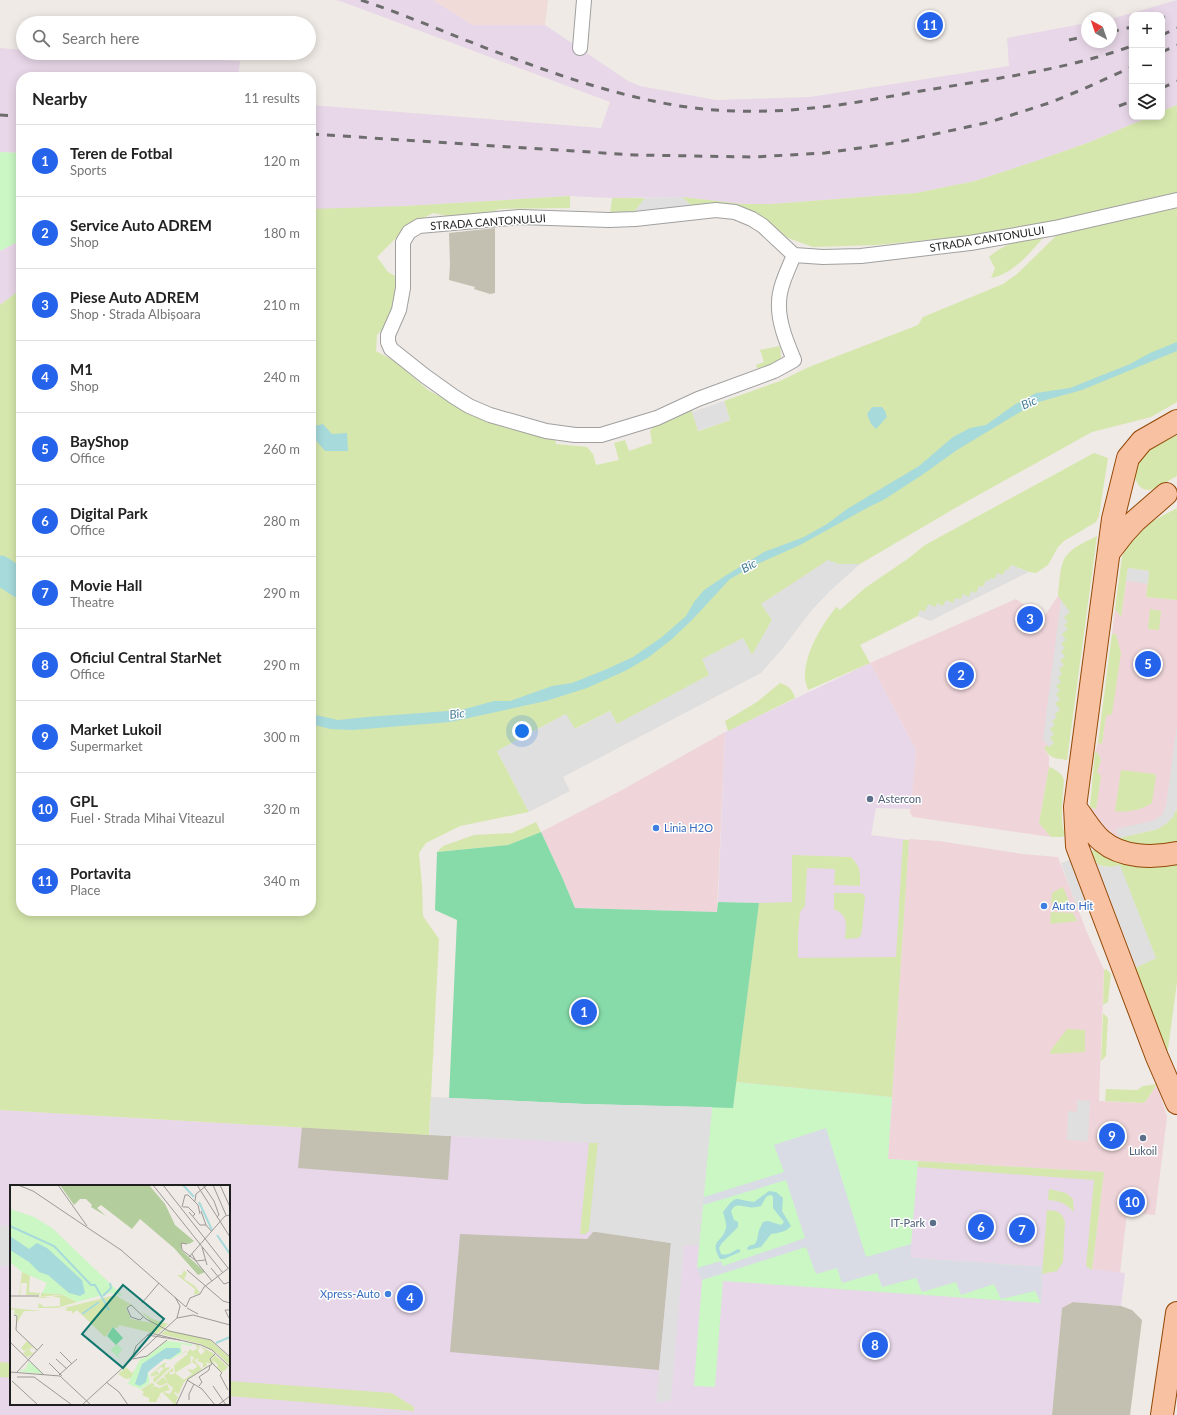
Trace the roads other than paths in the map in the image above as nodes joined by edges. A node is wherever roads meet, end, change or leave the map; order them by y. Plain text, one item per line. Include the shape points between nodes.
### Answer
1 (584, 0) edge
2 (580, 48) dead end
3 (1177, 200) edge
4 (794, 255) junction
5 (1177, 421) edge
6 (1172, 491) edge
7 (1113, 519) junction
8 (1109, 552) junction
9 (1076, 806) junction
10 (1177, 853) edge
11 (1177, 1103) edge
12 (1177, 1313) edge
13 (1162, 1415) edge

1 - 2 street
3 - 4 street, STRADA CANTONULUI via 1055,228 970,244 861,256
4 - 4 street, STRADA CANTONULUI via 778,302 794,360 774,372 698,399 657,418 601,435 546,431 510,422 469,406 425,376 391,349 388,342 388,335 399,310 403,288 403,242 409,232 420,226 520,217 635,219 716,210 735,212 752,219
5 - 7 main road via 1142,441 1128,458
6 - 7 main road via 1132,505
6 - 8 main road via 1134,521
7 - 8 main road
8 - 9 main road
9 - 10 main road via 1094,834 1114,849 1136,855
9 - 11 main road via 1077,846
12 - 13 main road

